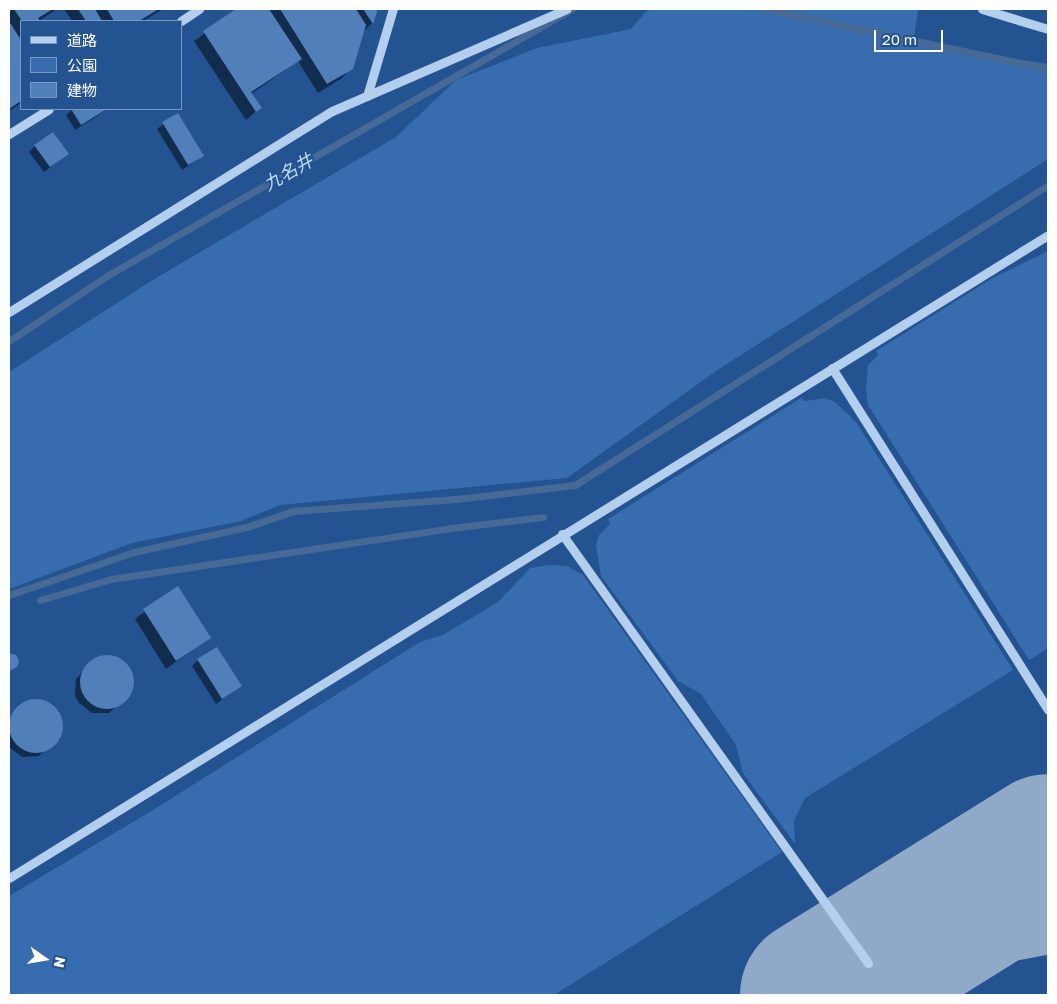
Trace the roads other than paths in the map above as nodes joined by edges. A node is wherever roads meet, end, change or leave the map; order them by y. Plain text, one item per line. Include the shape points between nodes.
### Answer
1 (200, 9) edge
2 (393, 9) edge
3 (567, 9) edge
4 (982, 9) edge
5 (182, 20) edge
6 (1048, 30) edge
7 (367, 96) junction
8 (47, 110) edge
9 (9, 134) edge
10 (1048, 235) edge
11 (9, 312) edge
12 (832, 368) junction
13 (562, 534) junction
14 (1048, 710) edge
15 (9, 878) edge
16 (868, 963) dead end

1 - 5 street
2 - 7 street
3 - 7 street
4 - 6 street
7 - 11 street via 332,111
8 - 9 street
10 - 12 street
12 - 13 street
12 - 14 street
13 - 15 street
13 - 16 street

